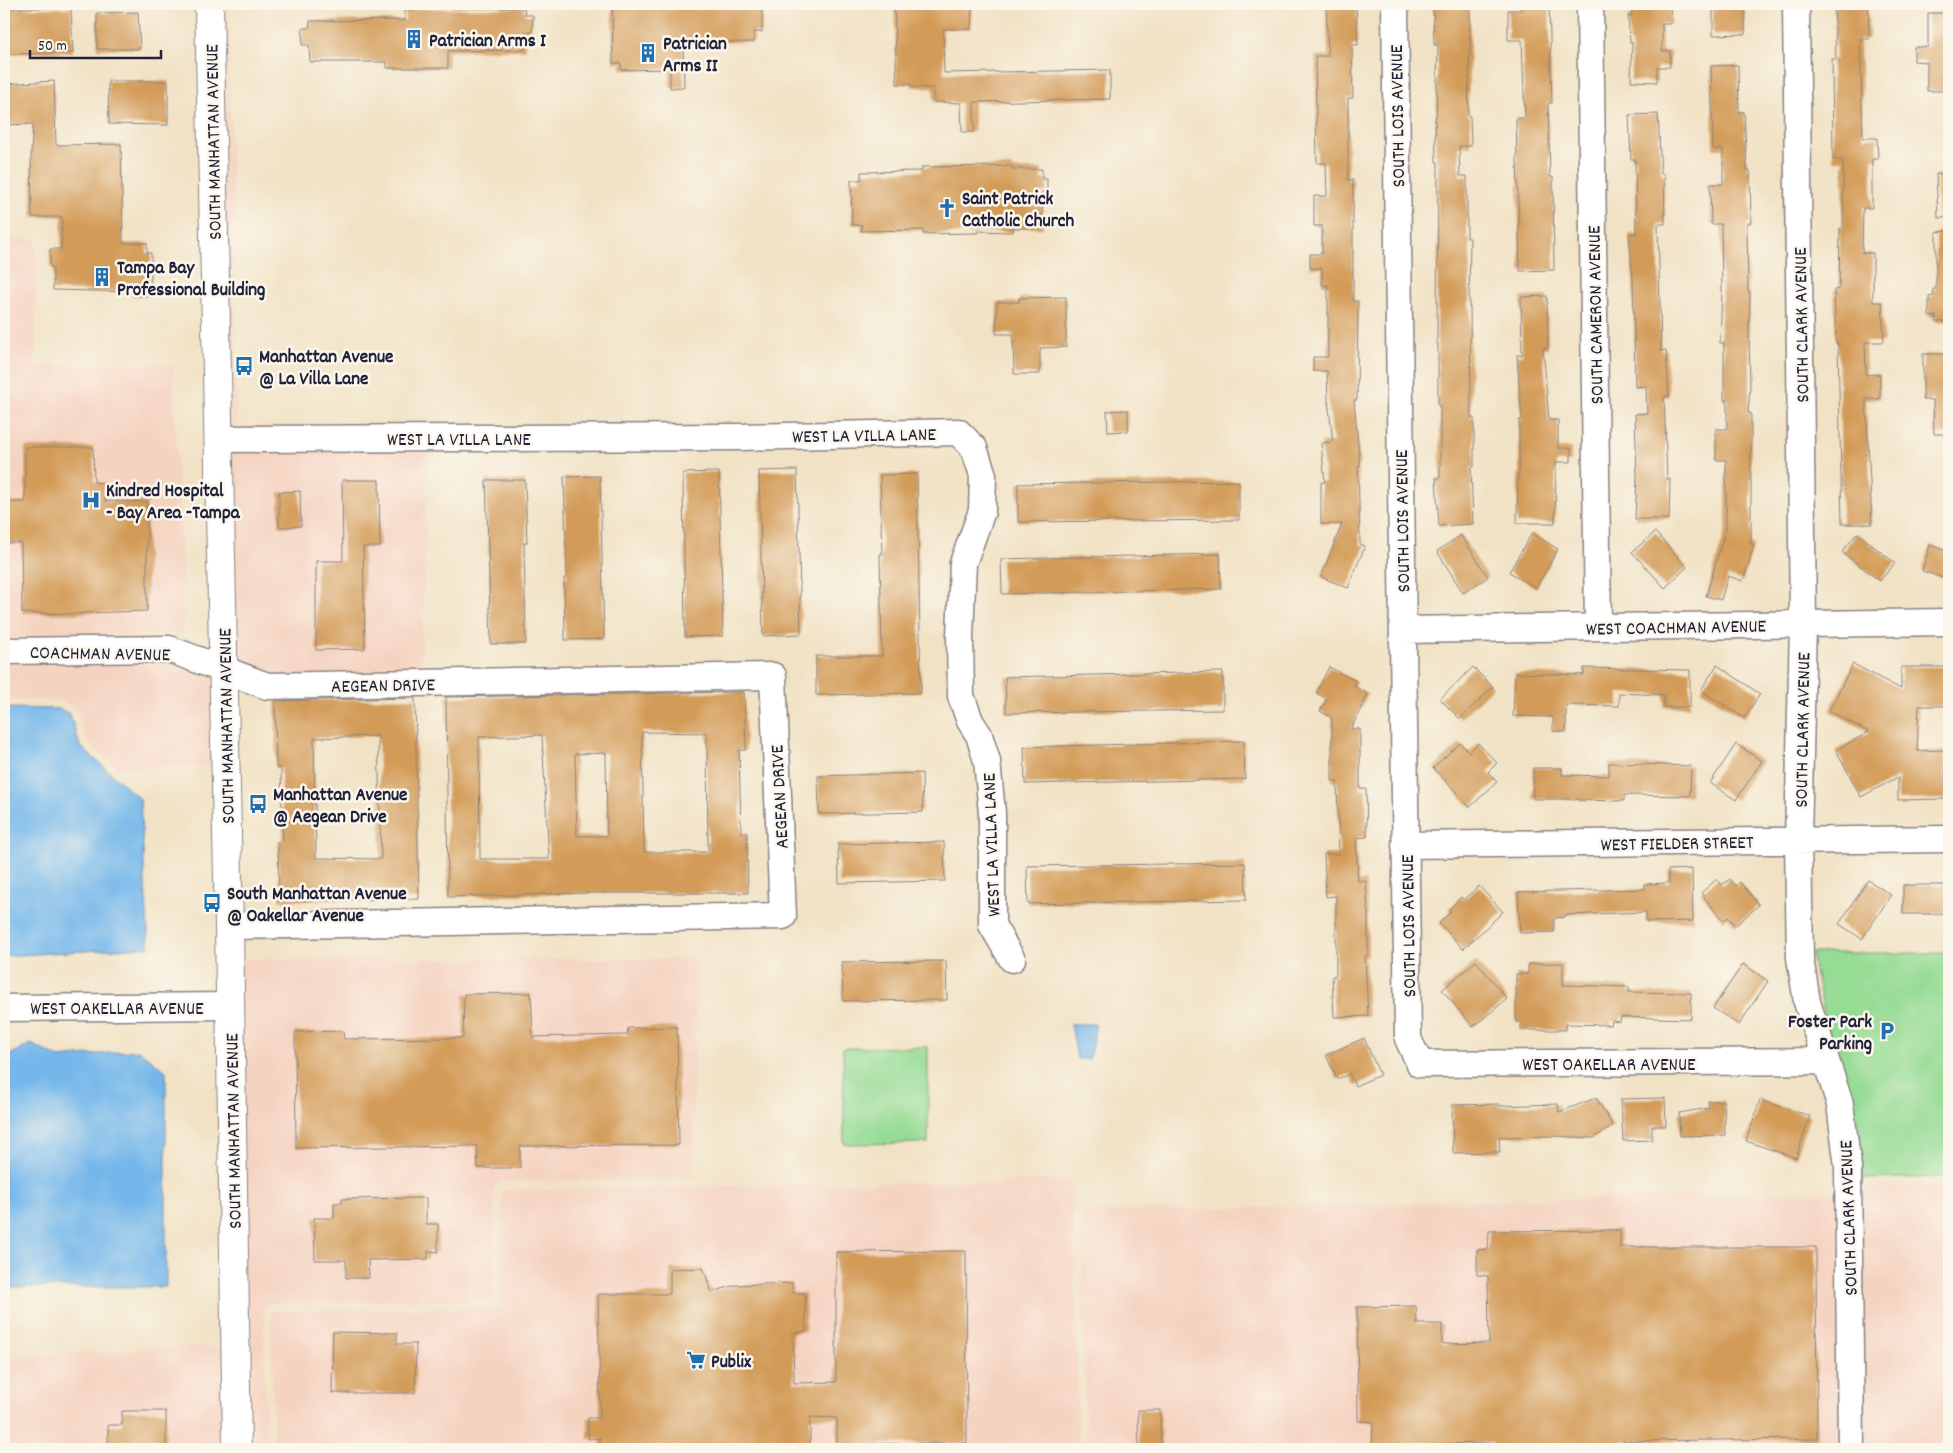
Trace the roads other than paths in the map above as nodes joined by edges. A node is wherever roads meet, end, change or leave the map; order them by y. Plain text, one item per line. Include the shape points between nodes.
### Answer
1 (209, 4) edge
2 (1394, 4) edge
3 (1590, 4) edge
4 (1796, 4) edge
5 (219, 439) junction
6 (1949, 622) edge
7 (1804, 624) junction
8 (1598, 627) junction
9 (1403, 630) junction
10 (4, 651) edge
11 (223, 670) junction
12 (1949, 839) edge
13 (1798, 841) junction
14 (1405, 845) junction
15 (229, 926) junction
16 (1012, 959) dead end
17 (230, 1006) junction
18 (4, 1008) edge
19 (1408, 1039) joint
20 (1826, 1061) junction
21 (238, 1449) edge
22 (1851, 1449) edge

1 - 5 main road, SOUTH MANHATTAN AVENUE
2 - 9 street, SOUTH LOIS AVENUE
3 - 8 street, SOUTH CAMERON AVENUE
4 - 7 street, SOUTH CLARK AVENUE
5 - 11 main road, SOUTH MANHATTAN AVENUE
5 - 16 street, WEST LA VILLA LANE via 740,437 958,432 974,448 984,475 982,511 963,563 961,696 987,761 992,813 992,925
6 - 7 street, WEST COACHMAN AVENUE
7 - 8 street, WEST COACHMAN AVENUE
7 - 13 street, SOUTH CLARK AVENUE
8 - 9 street, WEST COACHMAN AVENUE
9 - 14 street, SOUTH LOIS AVENUE
10 - 11 street, COACHMAN AVENUE via 169,649
11 - 15 main road, SOUTH MANHATTAN AVENUE
11 - 15 street, AEGEAN DRIVE via 267,686 772,676 783,916
12 - 13 street, WEST FIELDER STREET
13 - 14 street, WEST FIELDER STREET
13 - 20 street, SOUTH CLARK AVENUE via 1800,958 1807,1002
14 - 19 street, SOUTH LOIS AVENUE
15 - 17 main road, SOUTH MANHATTAN AVENUE
17 - 18 street, WEST OAKELLAR AVENUE
17 - 21 main road, SOUTH MANHATTAN AVENUE
19 - 20 street, WEST OAKELLAR AVENUE via 1420,1064
20 - 22 street, SOUTH CLARK AVENUE via 1840,1104 1848,1167

